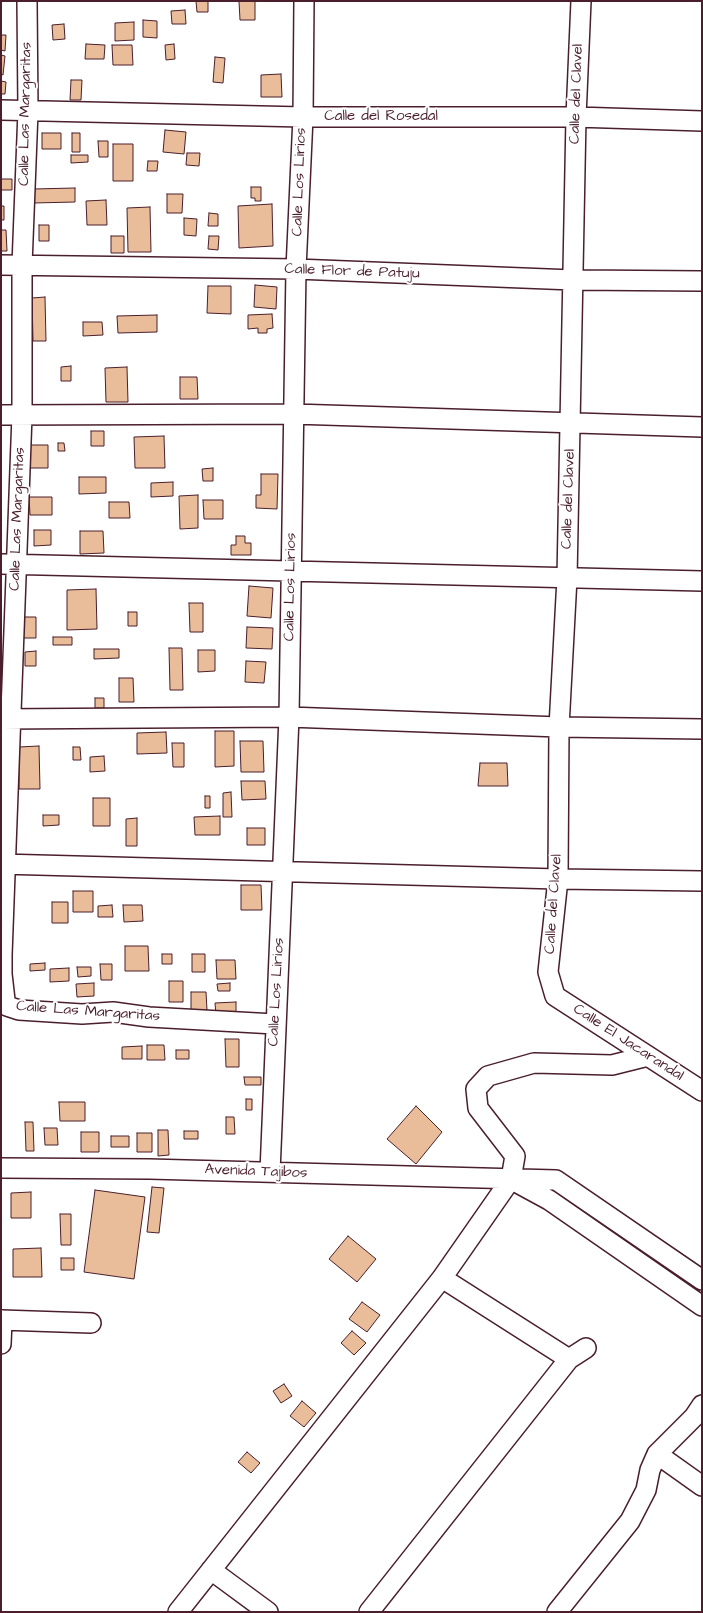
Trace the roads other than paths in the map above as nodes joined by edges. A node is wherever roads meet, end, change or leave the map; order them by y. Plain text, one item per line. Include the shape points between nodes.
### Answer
1 (27, 1) edge
2 (304, 1) edge
3 (581, 1) edge
4 (1, 110) edge
5 (28, 111) junction
6 (303, 117) junction
7 (576, 117) junction
8 (702, 121) edge
9 (1, 265) edge
10 (22, 265) junction
11 (296, 269) junction
12 (573, 280) junction
13 (702, 281) edge
14 (294, 414) junction
15 (1, 415) edge
16 (22, 416) junction
17 (571, 422) junction
18 (702, 428) edge
19 (8, 564) edge
20 (291, 571) junction
21 (567, 578) junction
22 (702, 581) edge
23 (289, 717) junction
24 (6, 719) edge
25 (559, 727) junction
26 (702, 729) edge
27 (4, 864) edge
28 (282, 872) junction
29 (558, 879) junction
30 (702, 881) edge
31 (555, 996) joint
32 (276, 1024) junction
33 (648, 1056) junction
34 (702, 1091) edge
35 (1, 1168) edge
36 (270, 1172) junction
37 (511, 1180) junction
38 (442, 1278) junction
39 (702, 1280) edge
40 (702, 1306) edge
41 (1, 1320) edge
42 (91, 1323) dead end
43 (1, 1344) edge
44 (586, 1348) dead end
45 (569, 1359) junction
46 (702, 1405) edge
47 (657, 1454) junction
48 (702, 1486) edge
49 (210, 1570) junction
50 (178, 1612) edge
51 (268, 1612) edge
52 (369, 1612) edge
53 (557, 1612) edge

1 - 5 street, Calle Las Margaritas
2 - 6 street, Calle Los Lirios
3 - 7 street, Calle del Clavel
4 - 5 street, Calle del Rosedal
5 - 6 street, Calle del Rosedal
5 - 10 street, Calle Las Margaritas
6 - 7 street, Calle del Rosedal
6 - 11 street, Calle Los Lirios
7 - 8 street, Calle del Rosedal
7 - 12 street, Calle del Clavel
9 - 10 street, Calle Flor de Patuju
10 - 11 street, Calle Flor de Patuju
10 - 16 street, Calle Las Margaritas
11 - 12 street, Calle Flor de Patuju
11 - 14 street, Calle Los Lirios
12 - 13 street, Calle Flor de Patuju
12 - 17 street, Calle del Clavel
14 - 16 street
14 - 17 street
14 - 20 street, Calle Los Lirios
15 - 16 street
16 - 19 street, Calle Las Margaritas
17 - 18 street
17 - 21 street, Calle del Clavel
19 - 20 street
19 - 24 street, Calle Las Margaritas
20 - 21 street
20 - 23 street, Calle Los Lirios
21 - 22 street
21 - 25 street, Calle del Clavel
23 - 24 street
23 - 25 street
23 - 28 street, Calle Los Lirios
24 - 27 street, Calle Las Margaritas
25 - 26 street
25 - 29 street, Calle del Clavel
27 - 28 street
27 - 32 street, Calle Las Margaritas via 2,974 7,1006 12,1009 82,1014 113,1012
28 - 29 street
28 - 32 street, Calle Los Lirios
29 - 30 street
29 - 31 street, Calle del Clavel via 548,972
31 - 33 street, Calle El Jacarandal
32 - 36 street, Calle Los Lirios
33 - 34 street, Calle El Jacarandal
33 - 37 street via 612,1064 534,1063 488,1076 476,1089 478,1108 515,1156
35 - 36 street, Avenida Tajibos
36 - 37 street, Avenida Tajibos
37 - 38 street
37 - 39 street, Avenida Tajibos via 556,1180
37 - 40 street, Avenida Tajibos via 549,1200
38 - 45 street
38 - 49 street
41 - 42 street
41 - 43 street
44 - 45 street
45 - 52 street
46 - 47 street
47 - 48 street
47 - 53 street via 646,1490 630,1521
49 - 50 street
49 - 51 street

